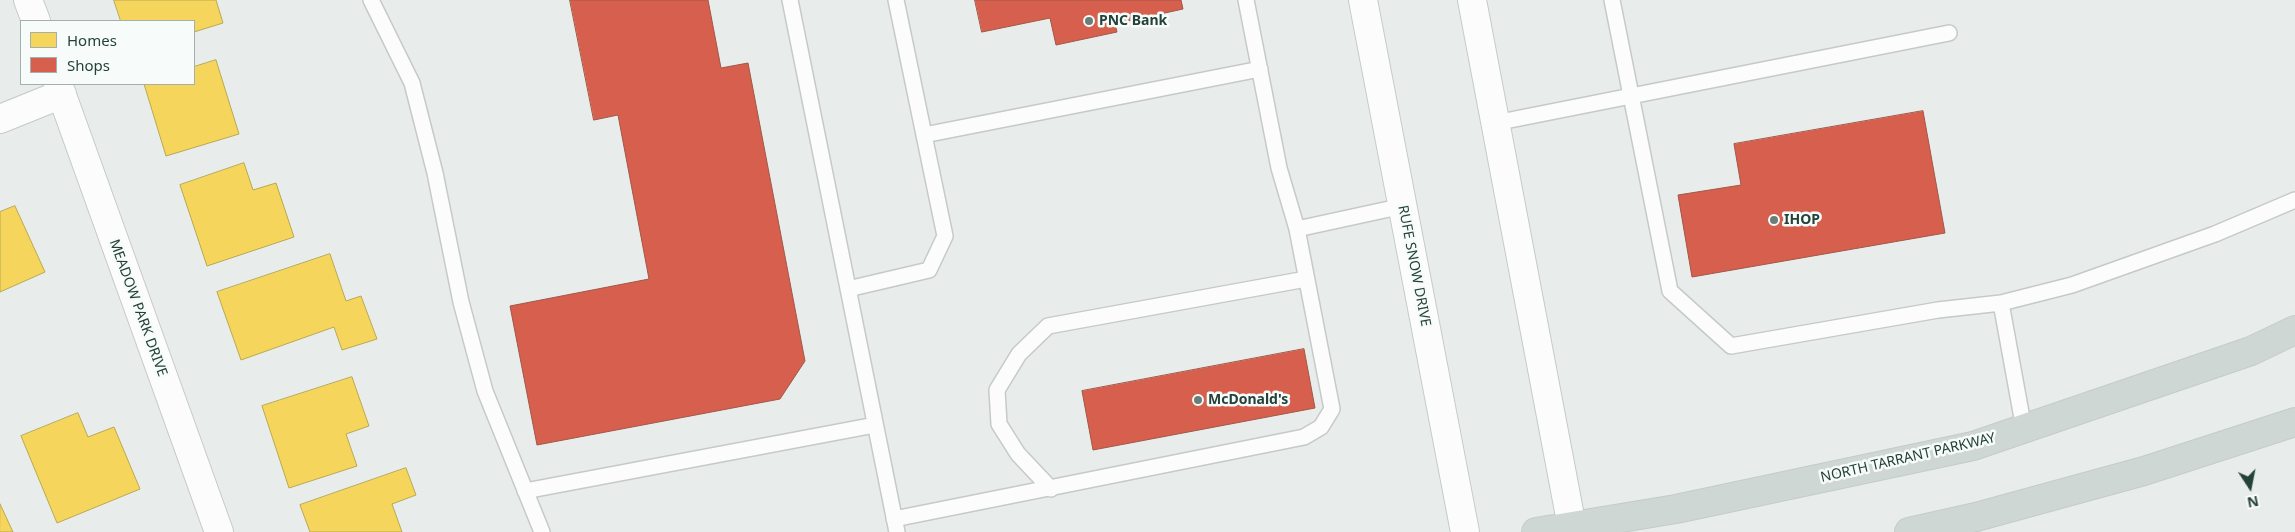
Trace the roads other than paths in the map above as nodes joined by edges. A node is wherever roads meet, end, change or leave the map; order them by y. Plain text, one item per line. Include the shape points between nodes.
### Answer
1 (28, 0) edge
2 (370, 0) edge
3 (790, 0) edge
4 (896, 0) edge
5 (1246, 0) edge
6 (1363, 0) edge
7 (1472, 0) edge
8 (1612, 0) edge
9 (36, 20) edge
10 (1949, 33) dead end
11 (1260, 69) junction
12 (60, 89) edge
13 (1631, 96) junction
14 (0, 120) edge
15 (1495, 123) junction
16 (924, 135) junction
17 (2295, 200) edge
18 (1402, 206) junction
19 (1297, 228) junction
20 (1306, 279) junction
21 (848, 289) junction
22 (2001, 303) junction
23 (2295, 330) edge
24 (2295, 422) edge
25 (875, 425) junction
26 (2024, 429) junction
27 (1051, 488) junction
28 (525, 491) junction
29 (896, 529) edge
30 (1573, 529) edge
31 (219, 532) edge
32 (542, 532) edge
33 (1465, 532) edge
34 (1536, 532) edge
35 (1909, 532) edge

1 - 9 main road
2 - 28 lane via 412,83 436,173 461,302 485,391
3 - 21 lane
4 - 16 lane
5 - 11 lane
6 - 18 main road, RUFE SNOW DRIVE
7 - 15 main road
8 - 13 lane
10 - 13 lane
11 - 16 lane
11 - 19 lane via 1280,168
12 - 14 main road
12 - 31 main road, MEADOW PARK DRIVE
13 - 15 lane
13 - 22 lane via 1670,291 1731,346 1938,310
15 - 30 main road
16 - 21 lane via 945,236 929,270
17 - 22 lane via 2210,236 2072,285
18 - 19 lane
18 - 33 main road, RUFE SNOW DRIVE
19 - 20 lane
20 - 27 lane via 1332,409 1321,427 1304,437
20 - 27 lane via 1048,326 1019,354 997,390 999,424 1018,454
21 - 25 lane
22 - 26 lane
23 - 26 main road, NORTH TARRANT PARKWAY via 2251,351
24 - 35 main road via 2144,471
25 - 28 lane
25 - 29 lane
26 - 30 main road, NORTH TARRANT PARKWAY via 1929,456
27 - 29 lane
28 - 32 lane
30 - 34 main road, NORTH TARRANT PARKWAY

